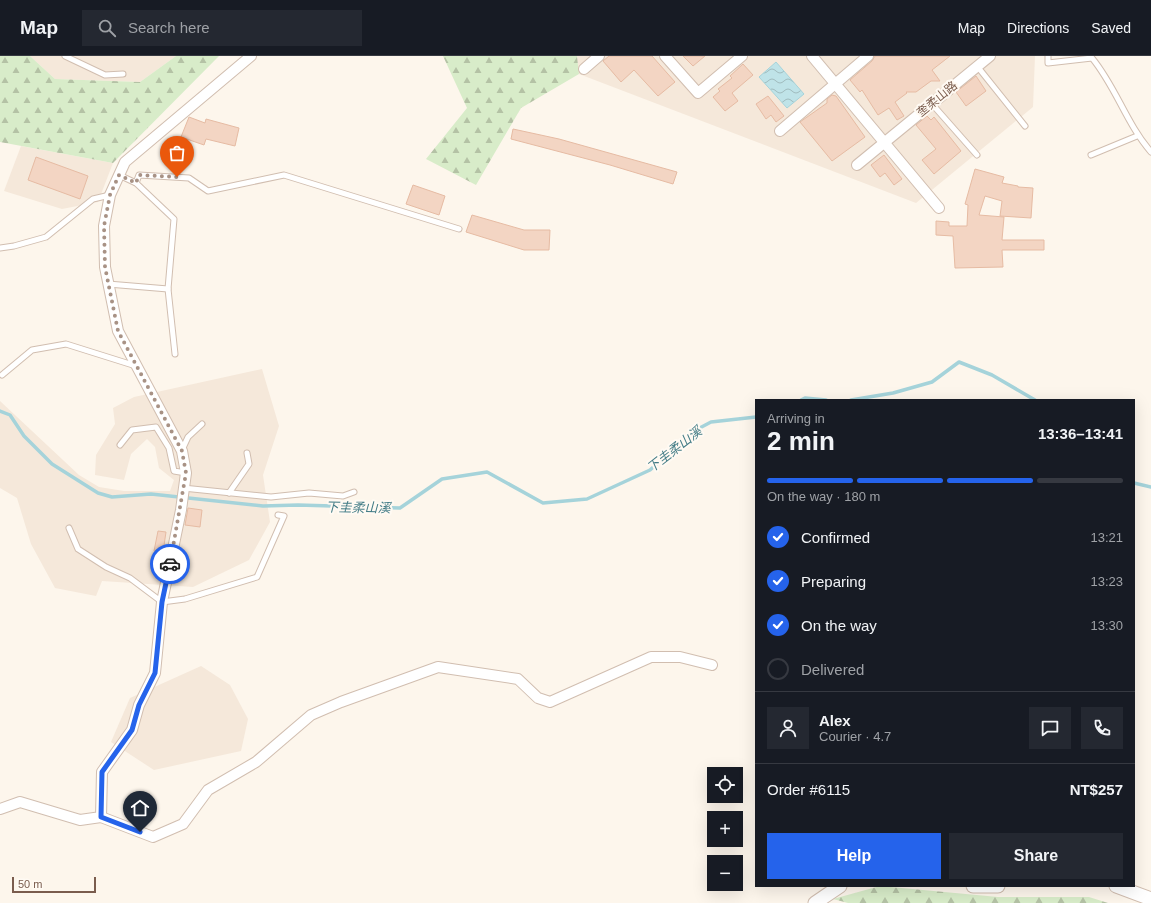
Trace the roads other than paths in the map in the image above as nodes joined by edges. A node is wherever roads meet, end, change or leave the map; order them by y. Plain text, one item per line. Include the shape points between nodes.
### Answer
1 (65, 56) edge
2 (251, 56) edge
3 (599, 56) edge
4 (666, 56) edge
5 (742, 56) edge
6 (812, 56) edge
7 (868, 56) edge
8 (990, 56) edge
9 (1048, 56) edge
10 (978, 66) junction
11 (584, 69) dead end
12 (123, 74) dead end
13 (835, 84) junction
14 (932, 104) junction
15 (1025, 126) dead end
16 (780, 131) dead end
17 (1137, 136) junction
18 (884, 143) junction
19 (1151, 152) edge
20 (977, 155) dead end
21 (1091, 155) dead end
22 (857, 165) dead end
23 (119, 175) junction
24 (136, 183) junction
25 (110, 195) junction
26 (939, 208) dead end
27 (459, 230) dead end
28 (0, 248) edge
29 (108, 284) junction
30 (168, 289) junction
31 (175, 354) dead end
32 (137, 366) junction
33 (2, 376) dead end
34 (202, 424) dead end
35 (120, 445) dead end
36 (182, 451) junction
37 (248, 453) dead end
38 (186, 473) junction
39 (183, 491) junction
40 (354, 492) dead end
41 (229, 493) junction
42 (278, 515) dead end
43 (69, 528) dead end
44 (162, 602) junction
45 (712, 666) dead end
46 (0, 809) edge
47 (101, 817) junction
48 (838, 887) edge
49 (1119, 887) edge
50 (1151, 899) edge
51 (814, 903) edge

1 - 12 lane via 105,74
2 - 23 street via 126,162
3 - 11 street
4 - 5 street via 698,93
6 - 13 street
7 - 13 street
8 - 10 street, 奎柔山路
9 - 17 lane via 1048,63 1092,58 1103,72
10 - 14 street, 奎柔山路
10 - 15 lane
13 - 16 street
13 - 18 street
14 - 18 street, 奎柔山路
14 - 20 lane
17 - 19 lane
17 - 21 lane
18 - 22 street, 奎柔山路
18 - 26 street
23 - 24 lane
23 - 25 street
24 - 27 lane via 139,175 189,178 208,191 284,174
24 - 30 lane via 174,219
25 - 28 lane via 93,199 46,237
25 - 29 street via 104,226
29 - 30 lane
29 - 32 street via 118,331
30 - 31 lane
32 - 33 lane via 66,344 32,350
32 - 36 street
34 - 36 lane via 188,437
35 - 38 lane via 132,430 156,427 169,448 174,471
36 - 38 street
37 - 41 lane via 249,464
38 - 39 street
39 - 41 lane
39 - 44 street
40 - 41 lane via 343,496 309,493 271,497
42 - 44 lane via 284,516 257,576 185,599
43 - 44 lane via 78,549 106,567 130,578
44 - 47 street via 155,673 139,705 132,730 102,772
45 - 47 street via 680,658 651,657 550,702 538,698 518,679 438,667 311,715 256,762 208,790 183,824 153,837
46 - 47 street via 20,802 80,820
48 - 51 street
49 - 50 street

